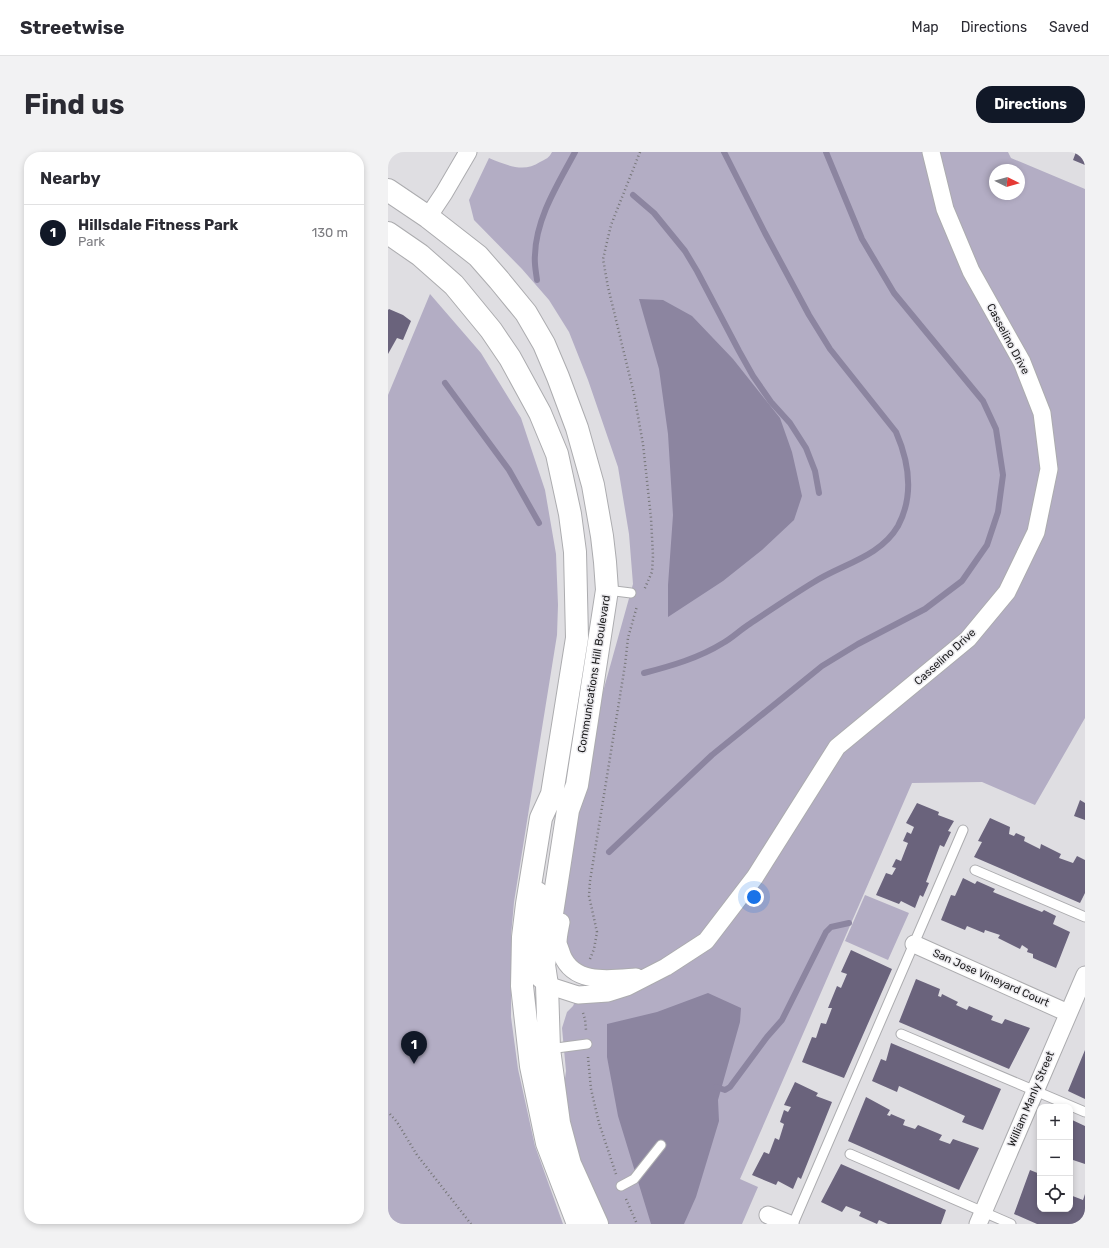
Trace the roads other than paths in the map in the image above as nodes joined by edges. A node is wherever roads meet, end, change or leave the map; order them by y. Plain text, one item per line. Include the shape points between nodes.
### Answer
1 (468, 152) edge
2 (931, 152) edge
3 (388, 190) edge
4 (428, 217) junction
5 (388, 233) edge
6 (607, 590) junction
7 (631, 593) dead end
8 (577, 785) junction
9 (552, 794) junction
10 (962, 830) dead end
11 (974, 870) dead end
12 (1085, 917) edge
13 (914, 944) junction
14 (1085, 975) edge
15 (648, 976) junction
16 (547, 985) junction
17 (1068, 1013) junction
18 (901, 1034) dead end
19 (587, 1044) road end
20 (549, 1049) junction
21 (1035, 1091) junction
22 (1085, 1112) edge
23 (661, 1145) dead end
24 (850, 1154) dead end
25 (621, 1186) road end
26 (768, 1215) dead end
27 (980, 1218) edge
28 (578, 1224) edge
29 (597, 1224) edge
30 (792, 1224) edge
31 (1011, 1224) edge

1 - 4 street
2 - 15 street, Casselino Drive via 945,209 971,271 1022,362 1042,413 1049,469 1036,532 1007,592 968,639 838,748 755,877 706,941
3 - 4 street, Communications Hill Boulevard
4 - 6 street, Communications Hill Boulevard via 478,256 500,280 526,314 544,344 577,428 593,486 602,536
5 - 9 street, Communications Hill Boulevard via 440,272 471,304 491,330 510,358 540,413 557,454 575,552 577,631
6 - 7 lane
6 - 8 street, Communications Hill Boulevard
8 - 15 street via 577,817 558,944 564,960 573,970 594,979
8 - 16 street, Communications Hill Boulevard via 568,810 544,964
9 - 16 street via 538,898 535,952 539,978
9 - 28 street, Communications Hill Boulevard via 541,818 527,904 522,986 531,1066 547,1143
10 - 13 lane
11 - 12 lane
13 - 17 street, San Jose Vineyard Court
13 - 30 lane
14 - 17 street, William Manly Street
15 - 16 street, Casselino Drive via 627,987 578,995
16 - 20 street, Communications Hill Boulevard
17 - 21 street, William Manly Street
18 - 21 lane
19 - 20 lane
20 - 29 street, Communications Hill Boulevard via 559,1123 570,1164
21 - 22 lane
21 - 27 street, William Manly Street
23 - 25 lane via 634,1179
24 - 27 lane
26 - 30 street
27 - 31 lane

